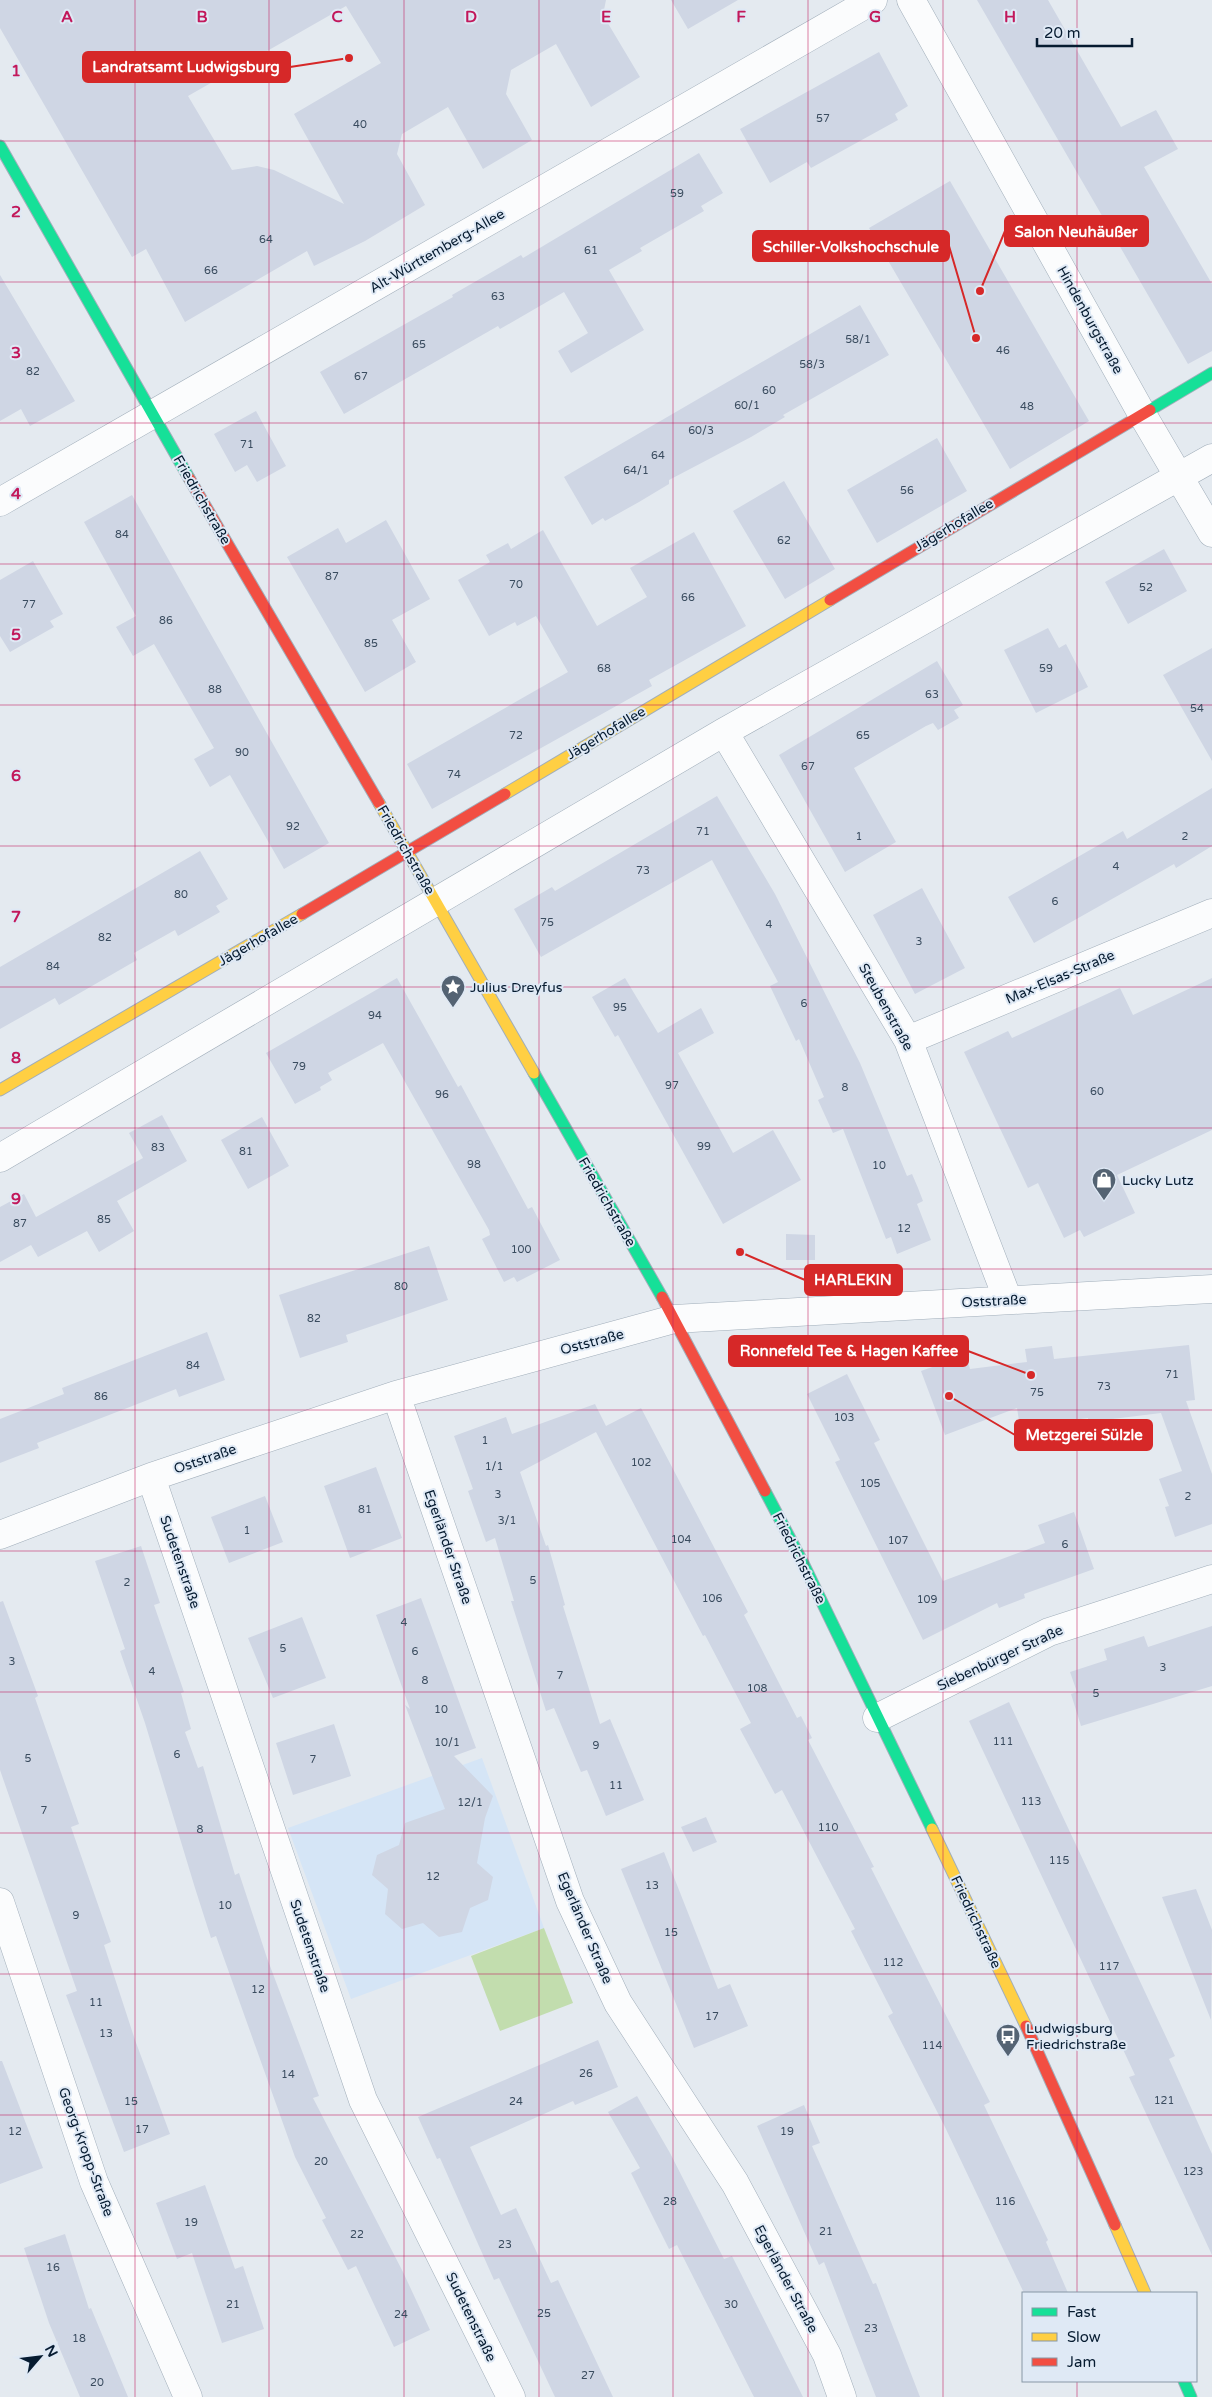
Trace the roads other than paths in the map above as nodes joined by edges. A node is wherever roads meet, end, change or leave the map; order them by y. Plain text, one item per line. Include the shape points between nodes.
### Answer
1 (873, 0) edge
2 (911, 0) edge
3 (0, 146) edge
4 (1212, 373) edge
5 (153, 414) junction
6 (1142, 414) junction
7 (1212, 458) edge
8 (1179, 478) junction
9 (0, 502) edge
10 (1212, 534) edge
11 (724, 732) junction
12 (408, 852) junction
13 (437, 903) junction
14 (1212, 913) edge
15 (908, 1040) junction
16 (0, 1090) edge
17 (0, 1158) edge
18 (1212, 1289) edge
19 (1008, 1300) junction
20 (674, 1319) junction
21 (396, 1395) junction
22 (151, 1477) junction
23 (0, 1535) edge
24 (1212, 1579) edge
25 (877, 1718) junction
26 (0, 1902) edge
27 (1145, 2292) edge
28 (1184, 2382) edge
29 (188, 2397) edge
30 (511, 2397) edge
31 (842, 2397) edge
32 (1191, 2397) edge

1 - 5 street, Alt-Württemberg-Allee
2 - 6 street, Hindenburgstraße
3 - 5 main road, Friedrichstraße
4 - 6 main road, Jägerhofallee
5 - 9 street, Alt-Württemberg-Allee
5 - 12 main road, Friedrichstraße
6 - 8 street, Hindenburgstraße
6 - 12 main road, Jägerhofallee
7 - 8 street
8 - 10 street, Hindenburgstraße
8 - 11 street
11 - 13 street
11 - 15 street, Steubenstraße
12 - 13 main road, Friedrichstraße
12 - 16 main road, Jägerhofallee
13 - 17 street
13 - 20 main road, Friedrichstraße
14 - 15 street, Max-Elsas-Straße
15 - 19 street, Steubenstraße
18 - 19 street, Oststraße
19 - 20 street, Oststraße
20 - 21 street, Oststraße
20 - 25 main road, Friedrichstraße via 803,1563
21 - 22 street, Oststraße
21 - 31 street, Egerländer Straße via 570,1901 618,2003 734,2183 827,2355
22 - 23 street, Oststraße
22 - 30 street, Sudetenstraße via 363,2100
24 - 25 street, Siebenbürger Straße via 1049,1632
25 - 27 main road, Friedrichstraße via 1037,2049
26 - 29 street, Georg-Kropp-Straße via 94,2182
28 - 32 main road

